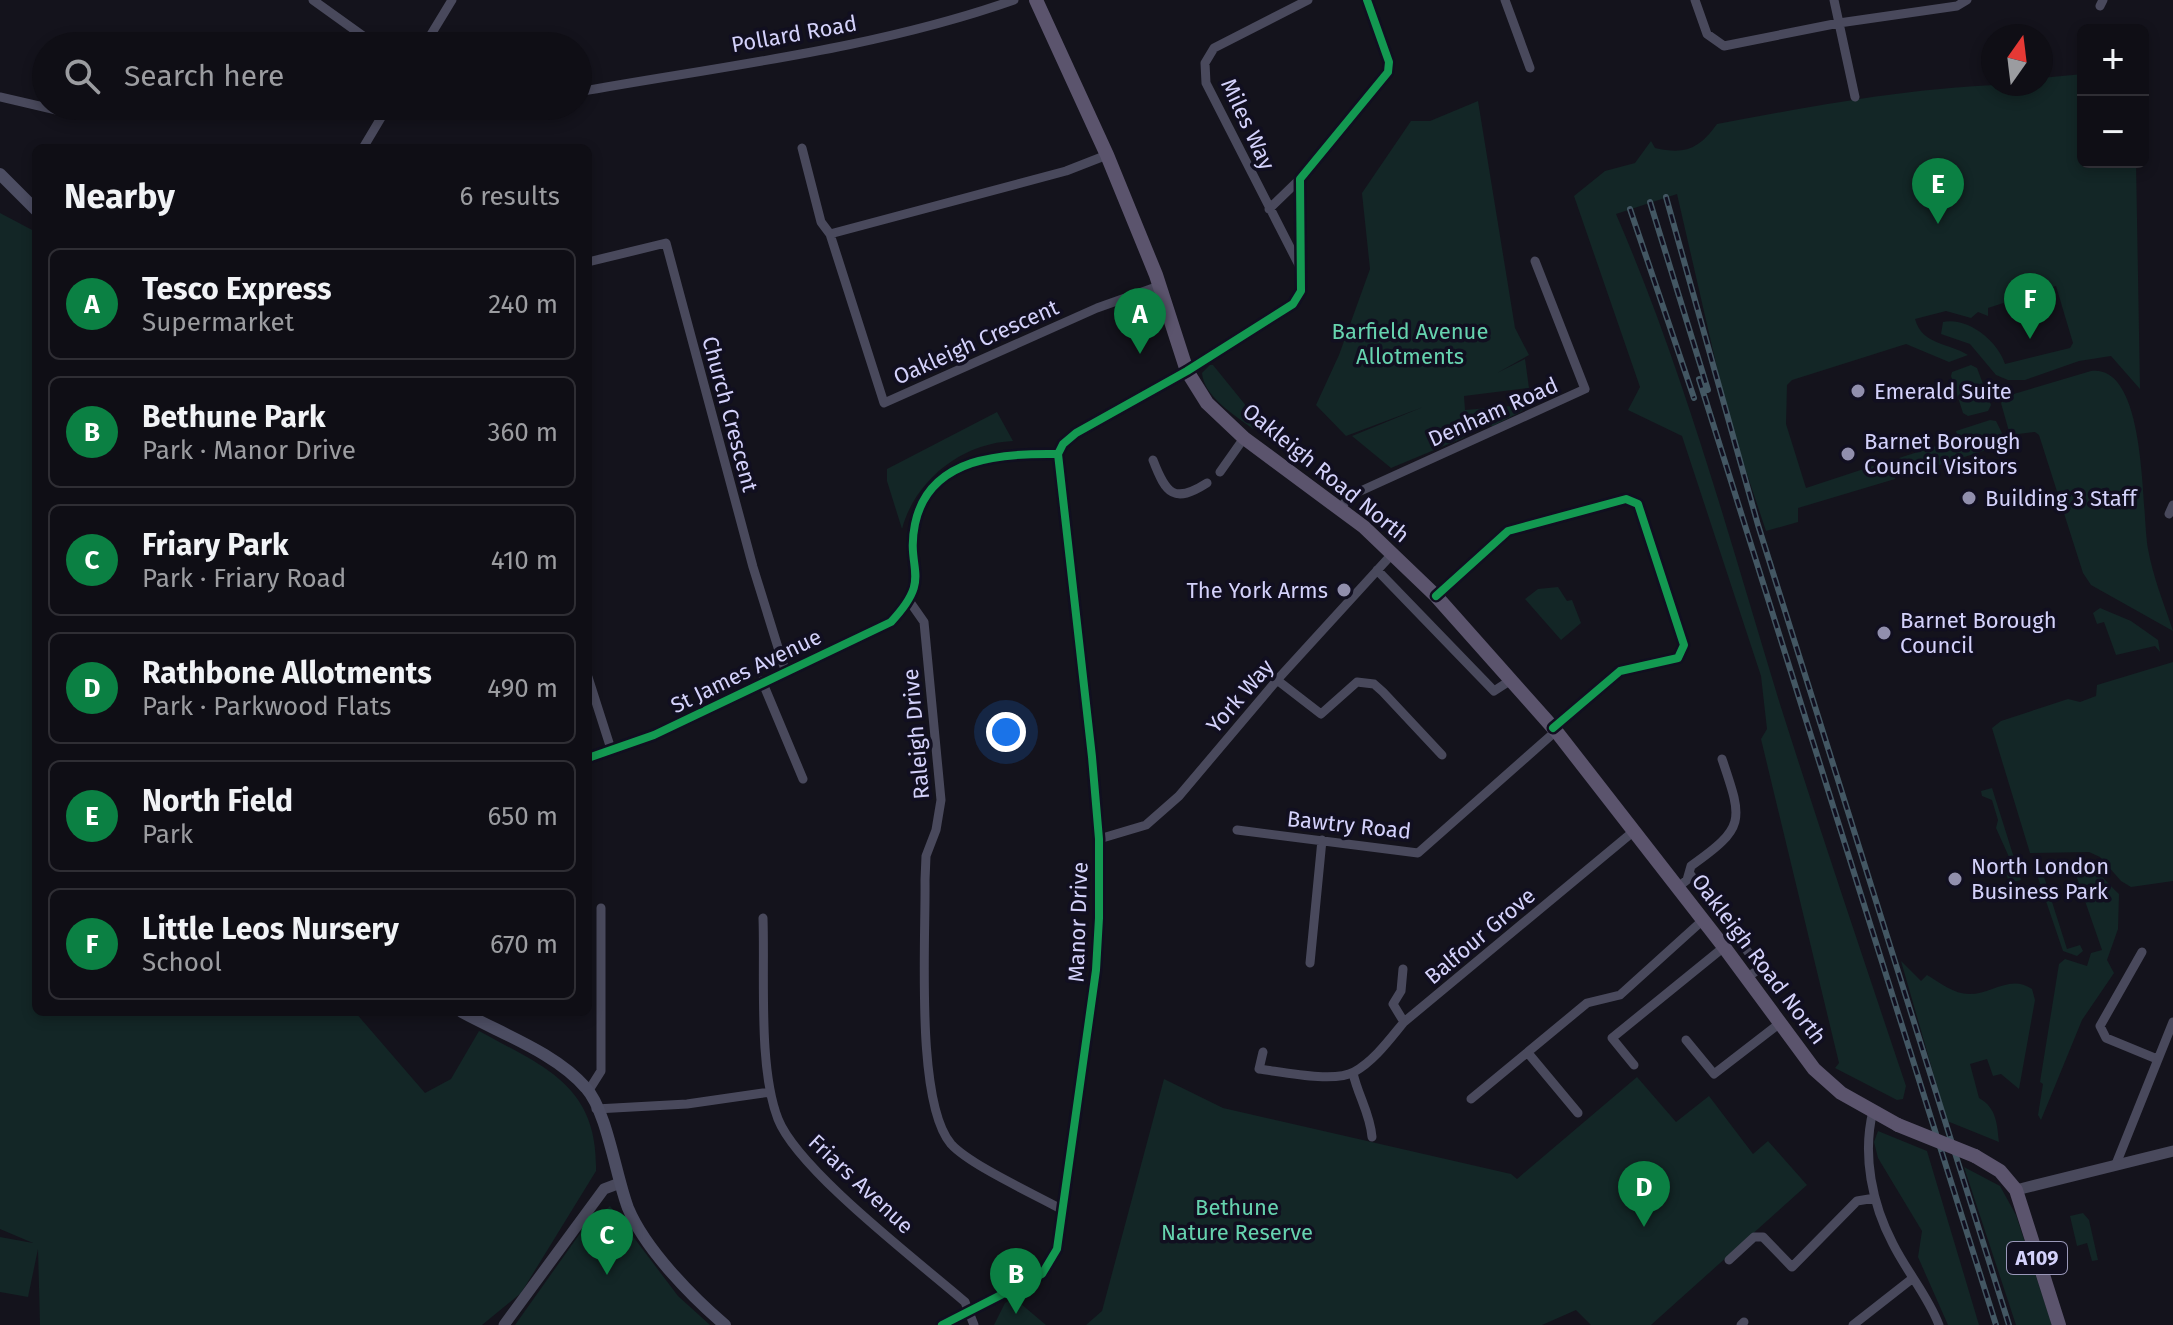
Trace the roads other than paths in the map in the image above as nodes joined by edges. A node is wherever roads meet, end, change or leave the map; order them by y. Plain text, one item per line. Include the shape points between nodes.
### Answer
1 (313, 0) edge
2 (452, 0) edge
3 (1014, 0) edge
4 (1036, 0) edge
5 (1308, 0) edge
6 (1367, 0) edge
7 (1505, 0) edge
8 (1695, 0) edge
9 (1834, 0) edge
10 (1967, 0) edge
11 (1839, 23) junction
12 (358, 32) edge
13 (433, 32) edge
14 (1530, 68) dead end
15 (592, 89) edge
16 (0, 97) edge
17 (1855, 97) dead end
18 (32, 104) edge
19 (380, 120) edge
20 (365, 144) edge
21 (802, 148) dead end
22 (1107, 155) junction
23 (0, 174) edge
24 (1300, 179) junction
25 (32, 206) edge
26 (1269, 209) junction
27 (830, 234) junction
28 (592, 261) edge
29 (1535, 261) dead end
30 (1299, 265) junction
31 (1159, 286) junction
32 (1187, 371) junction
33 (1244, 438) junction
34 (1058, 454) junction
35 (1153, 460) dead end
36 (1220, 472) dead end
37 (1207, 483) dead end
38 (1338, 509) junction
39 (1393, 553) junction
40 (1377, 570) junction
41 (1436, 596) junction
42 (910, 602) junction
43 (1455, 618) junction
44 (1440, 632) junction
45 (785, 670) junction
46 (1277, 680) junction
47 (1511, 680) junction
48 (762, 681) junction
49 (592, 690) edge
50 (1555, 729) junction
51 (611, 749) junction
52 (1442, 755) dead end
53 (592, 756) edge
54 (1722, 759) dead end
55 (803, 779) dead end
56 (1237, 830) dead end
57 (1634, 831) junction
58 (1099, 839) junction
59 (1322, 840) junction
60 (1690, 874) junction
61 (1678, 887) junction
62 (601, 908) dead end
63 (763, 918) dead end
64 (1703, 920) junction
65 (1724, 947) junction
66 (2142, 952) dead end
67 (1310, 963) dead end
68 (1403, 969) dead end
69 (1747, 978) junction
70 (469, 1016) edge
71 (1404, 1022) junction
72 (2173, 1022) edge
73 (1780, 1023) junction
74 (1686, 1040) dead end
75 (1263, 1052) dead end
76 (1528, 1053) junction
77 (2157, 1059) junction
78 (1634, 1065) dead end
79 (1353, 1073) junction
80 (589, 1090) junction
81 (770, 1092) junction
82 (1471, 1099) dead end
83 (596, 1109) junction
84 (1873, 1111) junction
85 (1578, 1113) dead end
86 (1372, 1137) dead end
87 (2173, 1151) edge
88 (2116, 1164) junction
89 (620, 1183) junction
90 (2016, 1190) junction
91 (1875, 1198) junction
92 (1061, 1209) junction
93 (1729, 1260) dead end
94 (1913, 1278) junction
95 (969, 1310) junction
96 (504, 1325) edge
97 (725, 1325) edge
98 (942, 1325) edge
99 (974, 1325) edge
100 (1853, 1325) edge
101 (1939, 1325) edge
102 (2059, 1325) edge

1 - 12 street
2 - 13 street
3 - 15 street, Pollard Road via 955,21 862,41
4 - 22 main road, Oakleigh Road North / A109
5 - 26 street, Miles Way via 1214,48 1205,63 1206,83
6 - 24 street via 1388,72
7 - 14 street
8 - 11 street via 1707,34 1724,46
9 - 11 street
10 - 11 street via 1957,6
11 - 17 street
16 - 18 street
19 - 20 street
21 - 27 street via 821,222
22 - 27 street via 1066,171
22 - 31 main road, Oakleigh Road North / A109
23 - 25 main road
24 - 26 street
24 - 30 street
26 - 30 street, Miles Way
27 - 31 street, Oakleigh Crescent via 884,403 1097,308
28 - 45 street, Church Crescent via 666,243
29 - 38 street, Denham Road via 1585,389 1354,494
30 - 32 street via 1301,291 1293,304
31 - 32 main road, Oakleigh Road North / A109
32 - 33 main road, Oakleigh Road North / A109 via 1207,403
32 - 34 street via 1076,433
33 - 36 street
33 - 38 main road, Oakleigh Road North / A109
34 - 42 street via 987,456 955,470 932,489 915,523 918,578
34 - 58 street, Manor Drive
35 - 37 street via 1163,485 1179,495
38 - 39 main road, Oakleigh Road North / A109
39 - 40 street, York Way
39 - 41 main road, Oakleigh Road North / A109
40 - 44 street
40 - 46 street, York Way
41 - 43 main road, Oakleigh Road North / A109
41 - 50 street, Bawtry Road via 1508,531 1626,499 1638,504 1684,645 1678,658 1620,671
42 - 45 street, St James Avenue via 891,622
42 - 92 street, Raleigh Drive via 924,622 941,800 925,880 929,1083 937,1121 952,1145
43 - 44 street
43 - 47 main road, Oakleigh Road North / A109
44 - 47 street via 1494,691
45 - 48 street, St James Avenue
46 - 52 street via 1321,714 1357,682 1374,684
46 - 58 street, York Way via 1163,811 1146,825
47 - 50 main road, Oakleigh Road North / A109
48 - 51 street, St James Avenue via 654,735
48 - 55 street
49 - 51 street
50 - 57 main road, Oakleigh Road North / A109
50 - 59 street, Bawtry Road via 1418,853
51 - 53 street, St James Avenue
54 - 60 street via 1737,805 1736,823 1727,838 1691,866
56 - 59 street, Bawtry Road
57 - 61 main road, Oakleigh Road North / A109
57 - 71 street, Balfour Grove
58 - 92 street, Manor Drive via 1096,970
59 - 67 street
60 - 61 street
60 - 69 street via 1760,968
61 - 64 main road, Oakleigh Road North / A109
62 - 80 street via 601,1071
63 - 81 street, Friars Avenue
64 - 65 main road, Oakleigh Road North / A109
64 - 76 street via 1620,995 1587,1003
65 - 69 main road, Oakleigh Road North / A109
65 - 78 street via 1612,1038
66 - 77 street via 2100,1026 2106,1038
68 - 71 street via 1401,991 1393,1004
69 - 73 main road, Oakleigh Road North / A109
70 - 80 main road via 566,1069
71 - 79 street, Balfour Grove
72 - 77 street
73 - 74 street via 1714,1074
73 - 84 main road, Oakleigh Road North / A109 via 1814,1069
75 - 79 street via 1259,1069 1322,1076
76 - 82 street
76 - 85 street
77 - 88 street
79 - 86 street via 1359,1100 1370,1116
80 - 83 main road
81 - 83 street
81 - 95 street, Friars Avenue via 778,1122 800,1157
83 - 89 main road
84 - 90 main road, Oakleigh Road North / A109, bridge via 1975,1156 2000,1171
84 - 91 street via 1867,1135
87 - 88 street
88 - 90 street
89 - 96 street via 604,1189
89 - 97 main road via 629,1211 666,1264
90 - 102 main road, A109
91 - 93 street via 1857,1201 1792,1267 1763,1237 1754,1237
91 - 94 street
92 - 95 street, Manor Drive via 1057,1249 1042,1274
94 - 100 street
94 - 101 street
95 - 98 street, Manor Drive
95 - 99 street

